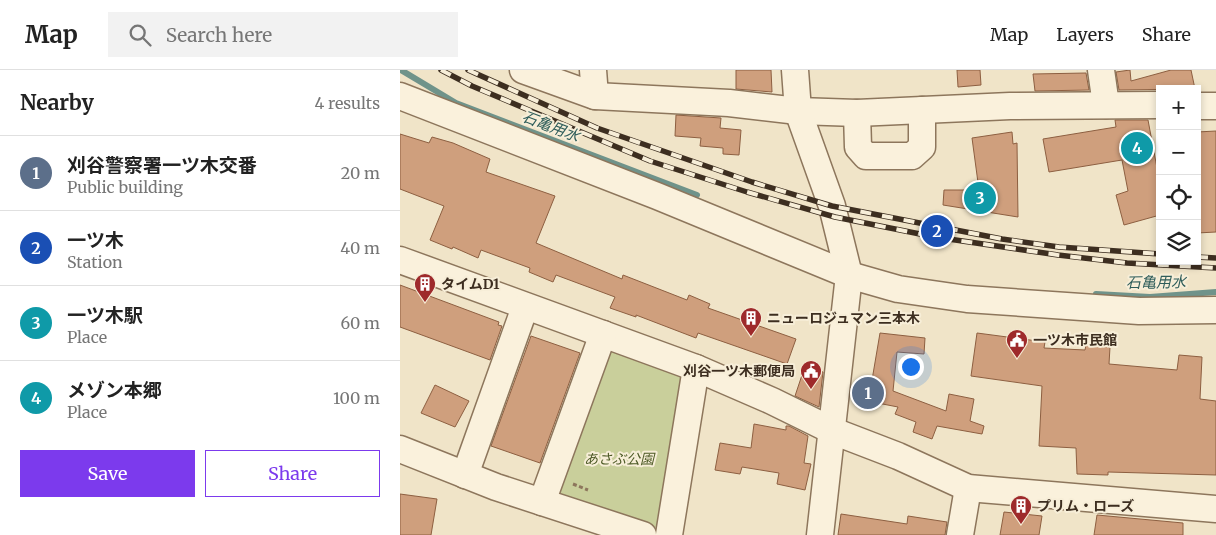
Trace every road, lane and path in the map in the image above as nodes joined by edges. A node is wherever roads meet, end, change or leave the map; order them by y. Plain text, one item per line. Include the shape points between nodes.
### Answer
1 (523, 70) edge
2 (592, 70) edge
3 (795, 70) edge
4 (1101, 70) edge
5 (400, 96) edge
6 (595, 96) junction
7 (1106, 104) junction
8 (1156, 105) edge
9 (1201, 106) edge
10 (1216, 106) edge
11 (922, 110) junction
12 (798, 111) junction
13 (857, 113) junction
14 (400, 260) edge
15 (849, 275) junction
16 (525, 306) junction
17 (1216, 310) edge
18 (603, 334) junction
19 (696, 368) junction
20 (833, 430) junction
21 (400, 449) edge
22 (465, 475) junction
23 (968, 488) junction
24 (546, 490) junction
25 (596, 494) dead end
26 (1216, 508) edge
27 (643, 535) edge
28 (669, 535) edge
29 (820, 535) edge
30 (960, 535) edge

1 - 6 street
2 - 6 street
3 - 12 street
4 - 7 street
5 - 15 street
6 - 12 street via 730,103
7 - 8 street
7 - 11 street
9 - 10 street
11 - 13 street
11 - 13 street via 922,147 912,156 866,156 858,147
12 - 13 street
12 - 15 street via 832,206
14 - 16 street
15 - 17 street via 898,288 967,299 1139,311
15 - 20 street
16 - 18 street
16 - 22 street
18 - 19 street
18 - 24 street
19 - 20 street
19 - 28 street
20 - 23 street
20 - 29 street
21 - 22 street
22 - 24 street
23 - 26 street
23 - 30 street
24 - 25 path via 571,484
24 - 27 street

